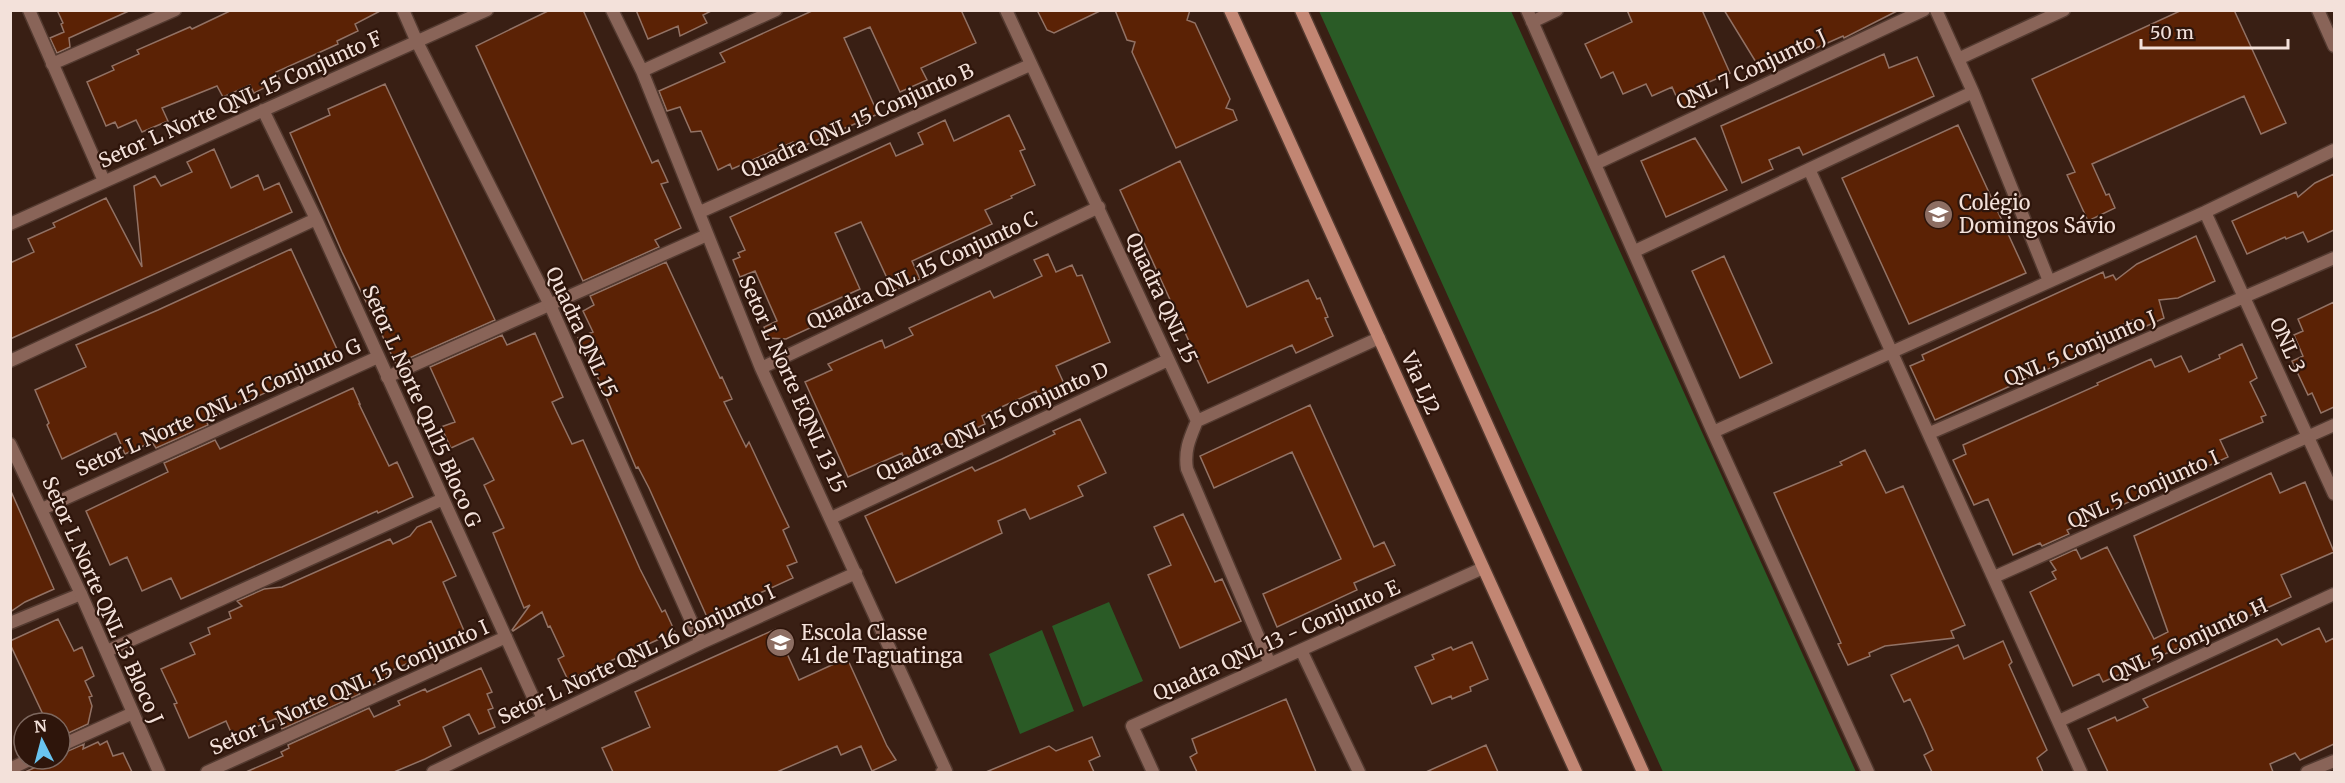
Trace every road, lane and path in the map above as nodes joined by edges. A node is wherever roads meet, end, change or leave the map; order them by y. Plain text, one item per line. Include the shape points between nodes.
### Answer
1 (29, 10) edge
2 (175, 10) edge
3 (403, 10) edge
4 (487, 10) edge
5 (612, 10) edge
6 (776, 10) edge
7 (1006, 10) edge
8 (1230, 10) edge
9 (1301, 10) edge
10 (1557, 10) edge
11 (1924, 10) edge
12 (1936, 10) edge
13 (2064, 10) edge
14 (2318, 10) edge
15 (1530, 16) edge
16 (417, 42) junction
17 (2334, 46) edge
18 (1958, 59) junction
19 (52, 64) junction
20 (1030, 65) junction
21 (642, 71) junction
22 (1973, 92) junction
23 (263, 110) junction
24 (2334, 150) edge
25 (1595, 164) junction
26 (1809, 169) junction
27 (104, 181) junction
28 (1099, 207) junction
29 (700, 212) junction
30 (2205, 212) junction
31 (316, 219) junction
32 (10, 224) edge
33 (707, 235) junction
34 (1635, 251) junction
35 (2334, 258) edge
36 (2049, 281) junction
37 (2245, 298) junction
38 (550, 305) junction
39 (1379, 338) junction
40 (1891, 353) junction
41 (378, 357) junction
42 (1168, 360) junction
43 (10, 361) edge
44 (761, 368) junction
45 (387, 377) junction
46 (1197, 421) junction
47 (2334, 425) edge
48 (1713, 432) junction
49 (1930, 433) junction
50 (2309, 437) junction
51 (10, 444) edge
52 (16, 470) edge
53 (2334, 494) edge
54 (443, 499) junction
55 (42, 508) junction
56 (831, 518) junction
57 (1483, 568) junction
58 (856, 573) junction
59 (1994, 577) junction
60 (81, 594) junction
61 (2334, 594) edge
62 (10, 623) edge
63 (506, 637) junction
64 (701, 643) junction
65 (1301, 650) junction
66 (106, 651) junction
67 (1270, 664) junction
68 (133, 713) junction
69 (543, 719) junction
70 (2059, 721) junction
71 (72, 741) edge
72 (2334, 761) edge
73 (159, 772) edge
74 (207, 772) edge
75 (433, 772) edge
76 (944, 772) edge
77 (1153, 772) edge
78 (1359, 772) edge
79 (1576, 772) edge
80 (1643, 772) edge
81 (1868, 772) edge
82 (2082, 772) edge
83 (2307, 772) edge

1 - 19 street
2 - 19 street
3 - 16 street, Quadra QNL 15
4 - 16 street, Setor L Norte QNL 15 Conjunto F
5 - 21 street, Setor L Norte EQNL 13 15
6 - 21 street
7 - 20 street, Quadra QNL 15
8 - 39 main road, Via LJ2
9 - 80 main road
10 - 15 street
11 - 25 street, QNL 7 Conjunto J
12 - 18 street
13 - 18 street
14 - 17 street
15 - 25 street
16 - 23 street, Setor L Norte QNL 15 Conjunto F
16 - 38 street, Quadra QNL 15
18 - 22 street
19 - 27 street
20 - 28 street, Quadra QNL 15
20 - 29 street, Quadra QNL 15 Conjunto B
21 - 29 street, Setor L Norte EQNL 13 15
22 - 26 street
22 - 36 street
23 - 27 street, Setor L Norte QNL 15 Conjunto F
23 - 31 street, Setor L Norte Qnl15 Bloco G
24 - 30 street
25 - 34 street
26 - 34 street
26 - 40 street
27 - 32 street, Setor L Norte QNL 15 Conjunto F
28 - 42 street, Quadra QNL 15
28 - 44 street, Quadra QNL 15 Conjunto C
29 - 33 street, Setor L Norte EQNL 13 15
30 - 36 street
30 - 37 street, ONL 3
31 - 41 street, Setor L Norte Qnl15 Bloco G
31 - 43 street
33 - 38 street
33 - 44 street, Setor L Norte EQNL 13 15
34 - 48 street
35 - 37 street, QNL 5 Conjunto J
36 - 40 street
37 - 49 street, QNL 5 Conjunto J
37 - 50 street, ONL 3
38 - 45 street
38 - 64 street, Quadra QNL 15
39 - 46 street
39 - 57 main road, Via LJ2
40 - 48 street
40 - 49 street
41 - 45 street, Setor L Norte Qnl15 Bloco G
41 - 55 street, Setor L Norte QNL 15 Conjunto G
42 - 46 street, Quadra QNL 15
42 - 56 street, Quadra QNL 15 Conjunto D
44 - 56 street, Setor L Norte EQNL 13 15
45 - 54 street, Setor L Norte Qnl15 Bloco G
46 - 67 street via 1187,444 1187,469
47 - 50 street, QNL 5 Conjunto I
48 - 81 street
49 - 59 street
50 - 53 street, ONL 3
50 - 59 street, QNL 5 Conjunto I
51 - 52 street, Setor L Norte QNL 13 Bloco J
52 - 55 street, Setor L Norte QNL 13 Bloco J
54 - 63 street, Setor L Norte Qnl15 Bloco G
54 - 66 street
55 - 60 street, Setor L Norte QNL 13 Bloco J
56 - 58 street, Setor L Norte EQNL 13 15
57 - 65 street, Quadra QNL 13 - Conjunto E
57 - 79 main road, Via LJ2
58 - 64 street, Setor L Norte QNL 16 Conjunto I
58 - 76 street, Setor L Norte EQNL 13 15
59 - 70 street
60 - 62 street
60 - 66 street, Setor L Norte QNL 13 Bloco J
61 - 70 street, QNL 5 Conjunto H
63 - 69 street, Setor L Norte Qnl15 Bloco G
63 - 74 street, Setor L Norte QNL 15 Conjunto I
64 - 69 street, Setor L Norte QNL 16 Conjunto I
65 - 67 street, Quadra QNL 13 - Conjunto E
65 - 78 street
66 - 68 street, Setor L Norte QNL 13 Bloco J
67 - 77 street, Quadra QNL 13 - Conjunto E via 1132,726
68 - 71 street
68 - 73 street, Setor L Norte QNL 13 Bloco J
69 - 75 street, Setor L Norte QNL 16 Conjunto I
70 - 82 street
72 - 83 street

